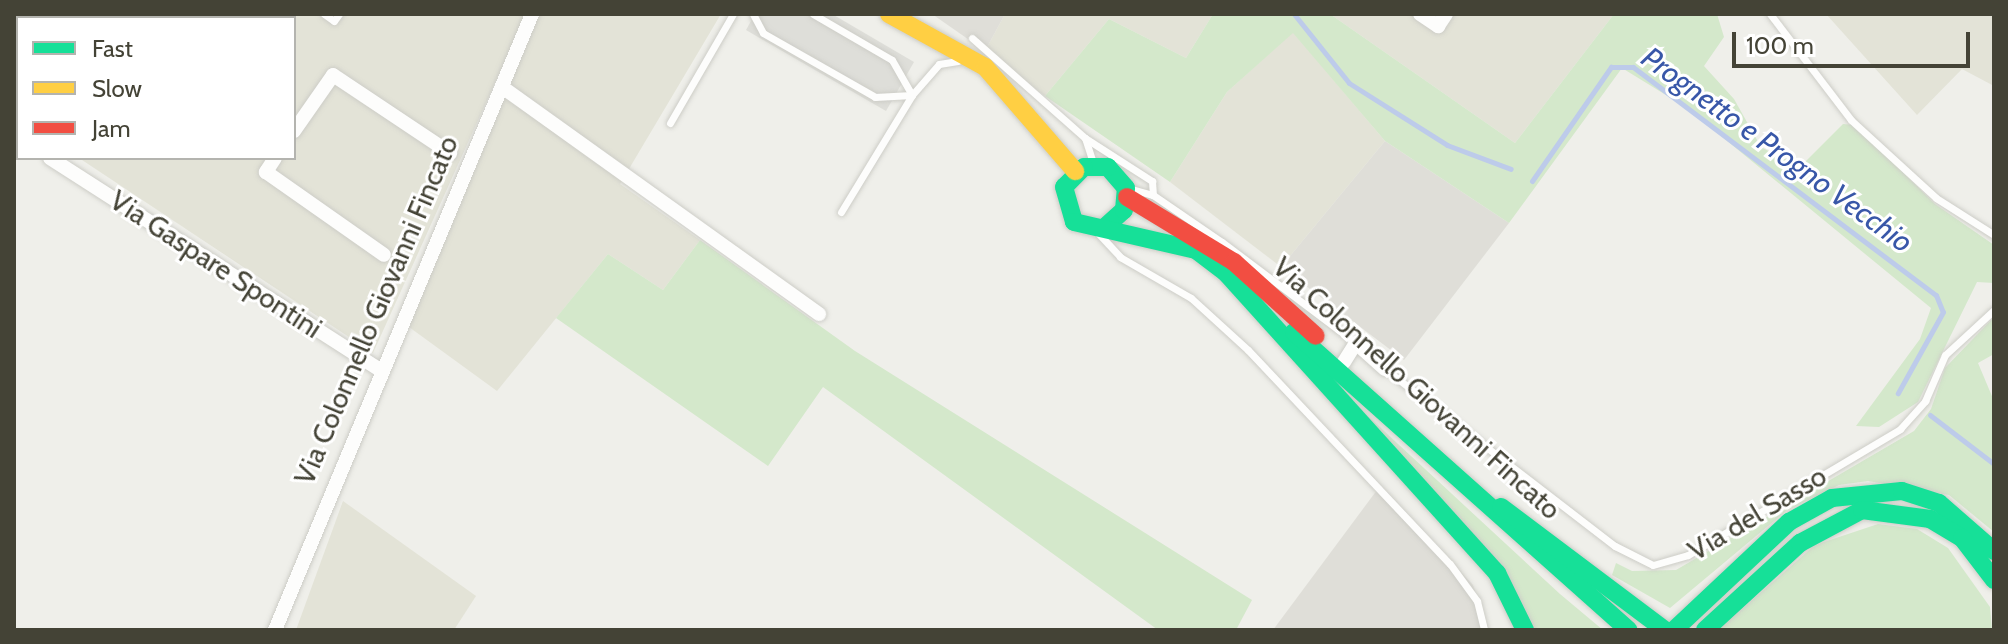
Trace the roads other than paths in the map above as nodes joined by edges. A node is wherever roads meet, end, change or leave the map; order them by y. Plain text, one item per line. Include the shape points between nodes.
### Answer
1 (324, 14) edge
2 (339, 14) edge
3 (532, 14) edge
4 (733, 14) edge
5 (753, 14) edge
6 (813, 14) edge
7 (889, 14) edge
8 (1420, 14) edge
9 (1446, 14) edge
10 (1770, 14) edge
11 (972, 38) dead end
12 (985, 67) junction
13 (502, 87) junction
14 (912, 95) junction
15 (670, 123) dead end
16 (296, 128) edge
17 (1085, 138) junction
18 (450, 153) dead end
19 (274, 160) edge
20 (68, 163) edge
21 (1084, 168) junction
22 (1126, 192) junction
23 (1153, 195) junction
24 (841, 212) dead end
25 (1100, 228) junction
26 (1994, 235) edge
27 (384, 255) dead end
28 (1225, 272) junction
29 (1994, 310) edge
30 (819, 314) dead end
31 (1356, 343) junction
32 (1344, 362) junction
33 (1385, 369) joint
34 (382, 371) junction
35 (1994, 551) edge
36 (1994, 580) edge
37 (275, 630) edge
38 (1484, 630) edge
39 (1525, 630) edge
40 (1628, 630) edge
41 (1665, 630) edge
42 (1674, 630) edge
43 (1705, 630) edge

1 - 2 lane via 334,21
3 - 13 street, Via Colonnello Giovanni Fincato
4 - 15 lane
5 - 14 lane via 763,33 875,97
6 - 14 lane via 892,60
7 - 12 main road, Via Colonnello Giovanni Fincato
8 - 9 street via 1438,26
10 - 26 lane via 1851,120 1936,198
11 - 17 lane
12 - 14 lane via 939,64
12 - 21 main road, Via Colonnello Giovanni Fincato
13 - 30 street
13 - 34 street, Via Colonnello Giovanni Fincato
14 - 24 lane
16 - 18 street via 333,75
17 - 21 lane
17 - 23 lane via 1152,181
19 - 27 street via 266,172
20 - 34 street, Via Gaspare Spontini
21 - 22 main road, Via Colonnello Giovanni Fincato via 1113,170
21 - 25 main road, Via Colonnello Giovanni Fincato via 1064,187 1064,206 1074,222
22 - 23 lane
22 - 25 main road via 1121,216
22 - 32 main road, Via Colonnello Giovanni Fincato via 1234,262
23 - 31 lane
25 - 28 main road, Via Colonnello Giovanni Fincato via 1196,250
25 - 38 lane via 1120,257 1191,298 1248,350 1450,564 1477,601
28 - 39 main road via 1497,573
28 - 40 main road, Via Colonnello Giovanni Fincato
29 - 33 lane, Via del Sasso via 1945,355 1925,401 1900,429 1688,555 1653,565 1615,546
31 - 32 street
31 - 33 street, Via del Sasso
32 - 41 main road, Via Colonnello Giovanni Fincato via 1503,509
34 - 37 street, Via Colonnello Giovanni Fincato
35 - 42 main road via 1939,503 1902,491 1832,498 1789,522
36 - 43 main road via 1962,538 1930,519 1862,510 1800,543

